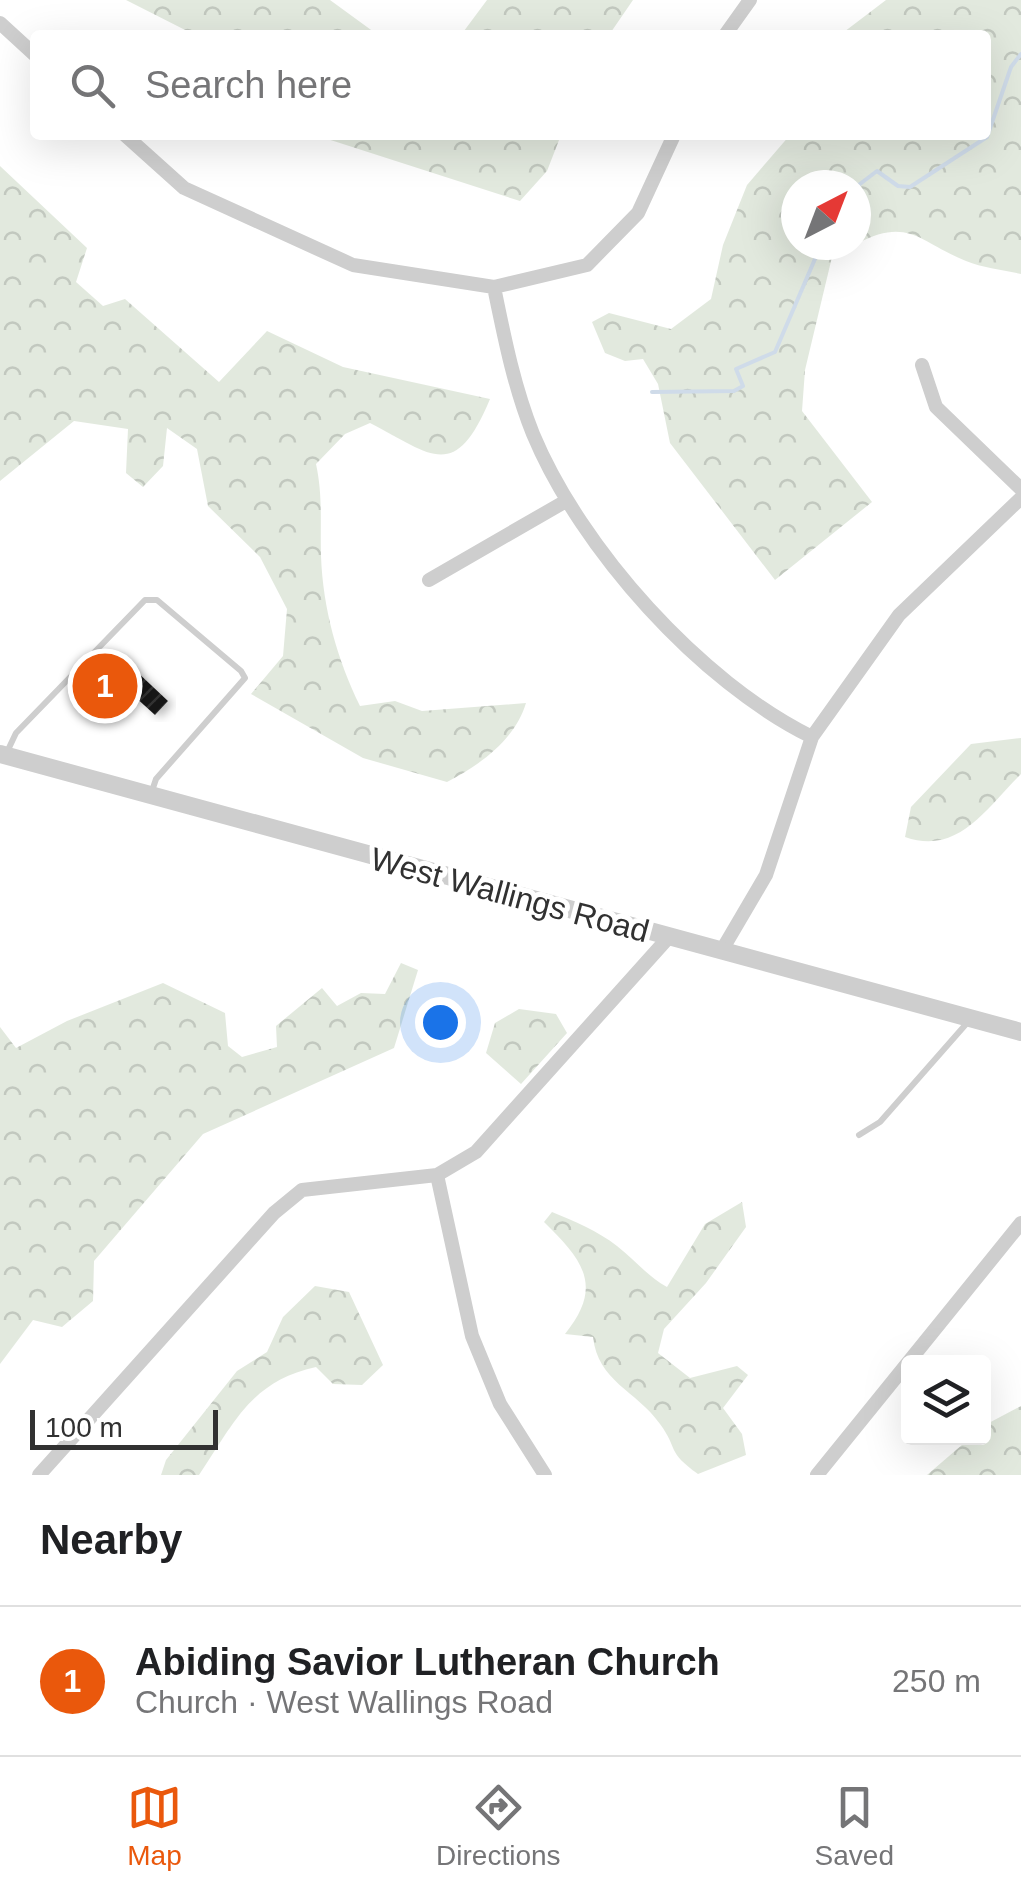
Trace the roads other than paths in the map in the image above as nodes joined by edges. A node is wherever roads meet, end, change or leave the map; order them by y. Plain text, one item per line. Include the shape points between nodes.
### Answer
1 (750, 0) edge
2 (0, 24) edge
3 (729, 30) edge
4 (30, 51) edge
5 (131, 140) edge
6 (672, 140) edge
7 (494, 287) junction
8 (922, 364) dead end
9 (1021, 489) edge
10 (1021, 498) edge
11 (566, 500) junction
12 (429, 580) dead end
13 (812, 737) junction
14 (3, 755) edge
15 (150, 796) junction
16 (668, 938) junction
17 (722, 950) junction
18 (971, 1018) junction
19 (1021, 1032) edge
20 (859, 1135) dead end
21 (437, 1175) junction
22 (1021, 1223) edge
23 (39, 1475) edge
24 (544, 1475) edge
25 (817, 1475) edge

1 - 3 street
2 - 4 street
5 - 7 street via 184,188 353,264
6 - 7 street via 638,213 587,266
7 - 11 street via 528,416
8 - 9 street via 936,407
10 - 13 street via 899,615
11 - 12 street
11 - 13 street via 636,592 708,666
13 - 17 street via 766,875
14 - 15 street, West Wallings Road
14 - 15 lane via 16,733 145,600 157,600 244,678 156,779
15 - 16 street, West Wallings Road
16 - 17 street, West Wallings Road
16 - 21 street via 476,1152
17 - 18 street, West Wallings Road
18 - 19 street, West Wallings Road
18 - 20 lane via 880,1122
21 - 23 street via 302,1190
21 - 24 street via 472,1336 500,1404
22 - 25 street

